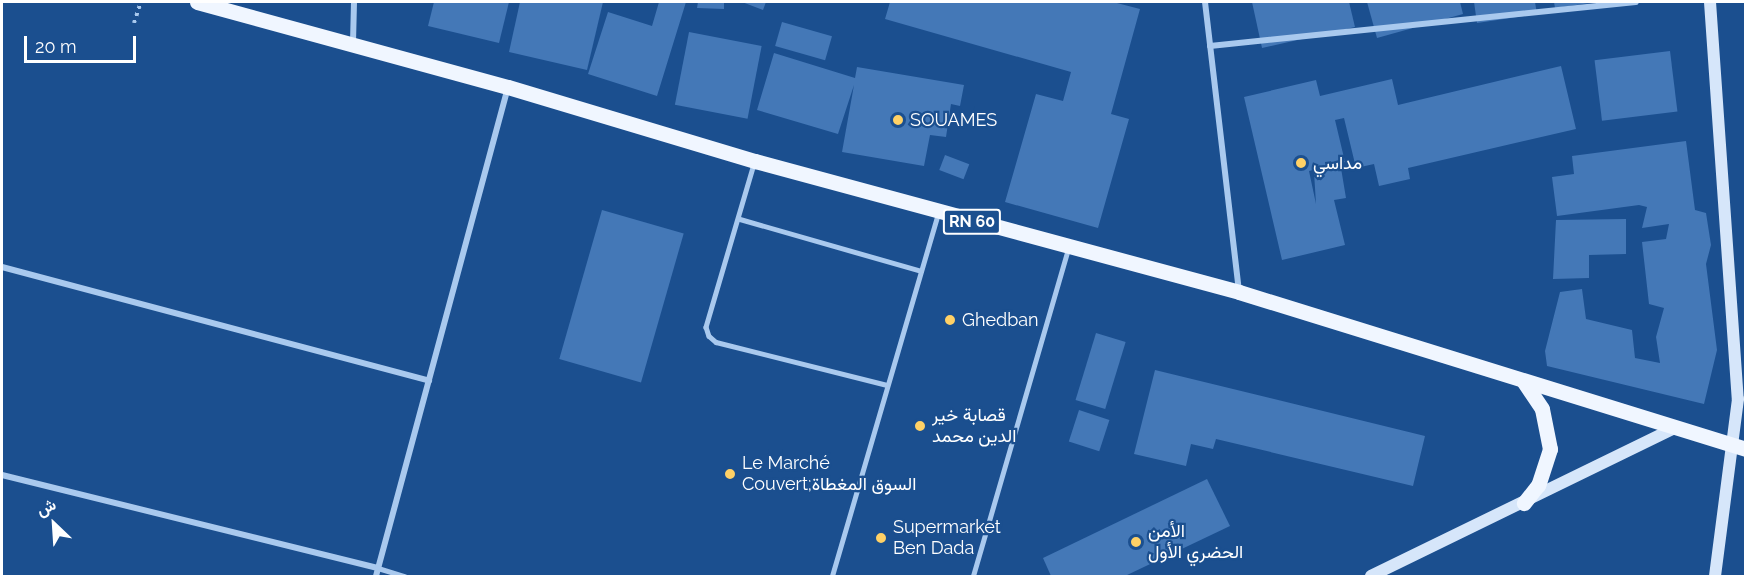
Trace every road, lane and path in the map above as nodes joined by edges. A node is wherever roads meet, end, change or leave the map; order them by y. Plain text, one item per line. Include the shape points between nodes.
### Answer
1 (141, 2) edge
2 (197, 2) edge
3 (354, 2) edge
4 (1205, 2) edge
5 (1636, 2) edge
6 (1710, 2) edge
7 (134, 23) dead end
8 (353, 46) junction
9 (1210, 46) junction
10 (508, 87) junction
11 (755, 162) junction
12 (938, 212) junction
13 (740, 219) junction
14 (1068, 248) junction
15 (2, 267) edge
16 (921, 271) junction
17 (1239, 292) junction
18 (429, 381) junction
19 (1524, 382) junction
20 (887, 385) junction
21 (1675, 428) junction
22 (1740, 447) edge
23 (2, 476) edge
24 (1524, 503) junction
25 (378, 568) junction
26 (376, 576) edge
27 (405, 576) edge
28 (832, 576) edge
29 (972, 576) edge
30 (1371, 576) edge
31 (1715, 576) edge

1 - 7 path
2 - 8 main road, RN 60
3 - 8 street
4 - 9 street
5 - 9 street
6 - 22 street
8 - 10 main road, RN 60
9 - 17 street
10 - 11 main road, RN 60
10 - 18 street
11 - 12 main road, RN 60
11 - 13 lane
12 - 14 main road, RN 60
12 - 16 lane
13 - 16 lane
13 - 20 lane via 706,327 709,336 716,342
14 - 17 main road, RN 60
14 - 29 lane
15 - 18 street
16 - 20 lane
17 - 19 main road, RN 60
18 - 25 street
19 - 21 main road, RN 60
19 - 24 main road via 1542,409 1550,449 1538,485
20 - 28 lane
21 - 22 main road, RN 60
21 - 24 street
22 - 31 street
23 - 25 street
24 - 30 street
25 - 26 street
25 - 27 lane

